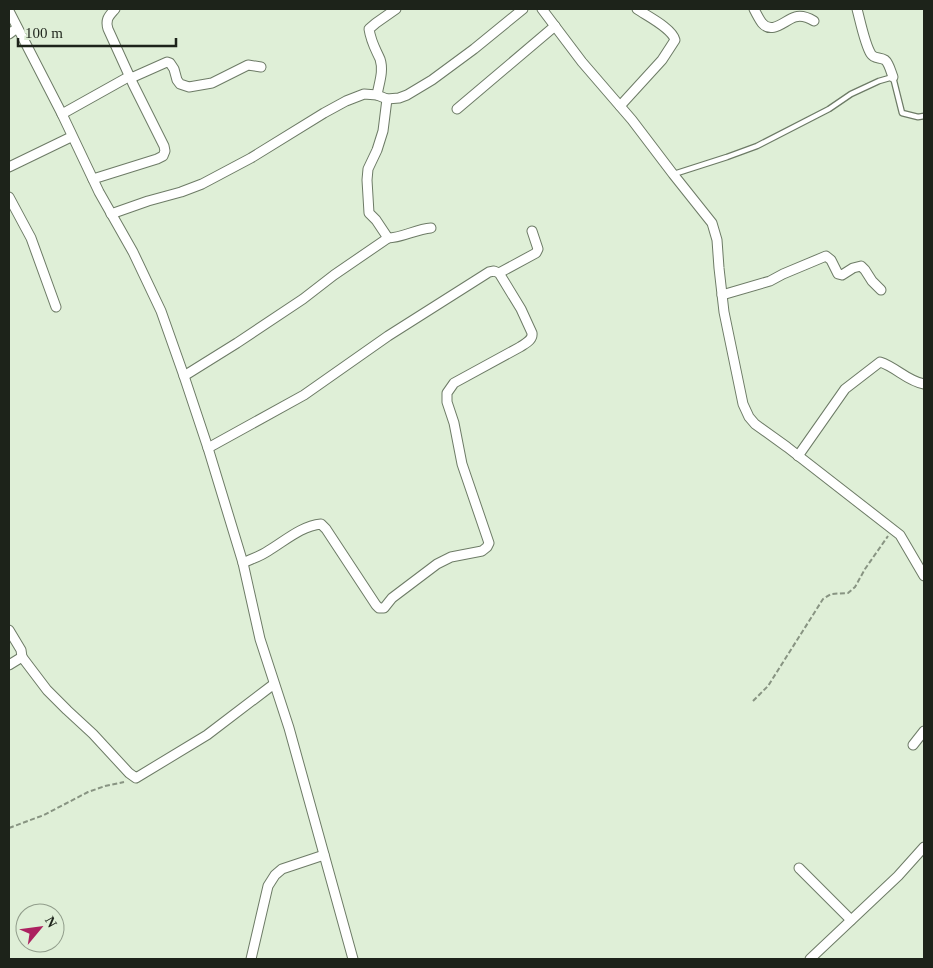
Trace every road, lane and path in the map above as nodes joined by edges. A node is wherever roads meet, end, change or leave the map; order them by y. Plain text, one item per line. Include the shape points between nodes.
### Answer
1 (115, 9) edge
2 (396, 9) edge
3 (523, 9) edge
4 (542, 9) edge
5 (637, 9) edge
6 (754, 9) edge
7 (857, 9) edge
8 (9, 11) edge
9 (814, 21) dead end
10 (555, 26) junction
11 (17, 28) junction
12 (9, 34) edge
13 (261, 67) dead end
14 (130, 77) junction
15 (893, 77) junction
16 (377, 95) junction
17 (387, 99) junction
18 (620, 106) junction
19 (457, 109) dead end
20 (62, 114) junction
21 (924, 116) edge
22 (72, 137) junction
23 (9, 167) edge
24 (673, 174) junction
25 (93, 179) junction
26 (9, 197) edge
27 (111, 214) junction
28 (431, 228) dead end
29 (532, 230) dead end
30 (388, 238) junction
31 (500, 273) junction
32 (880, 290) dead end
33 (722, 295) junction
34 (56, 307) dead end
35 (184, 376) junction
36 (924, 384) edge
37 (208, 448) junction
38 (798, 456) junction
39 (893, 530) junction
40 (243, 563) junction
41 (924, 576) edge
42 (9, 630) edge
43 (22, 656) junction
44 (9, 665) edge
45 (274, 684) junction
46 (753, 701) dead end
47 (924, 731) edge
48 (913, 745) dead end
49 (136, 778) junction
50 (9, 828) edge
51 (924, 847) edge
52 (324, 855) junction
53 (799, 868) dead end
54 (851, 920) junction
55 (251, 959) edge
56 (353, 959) edge
57 (810, 959) edge

1 - 14 street via 106,24
2 - 16 street via 369,29 382,73
3 - 17 street via 414,92
4 - 10 street
5 - 18 street via 670,31 675,40 662,60
6 - 9 street via 763,25 769,27 776,27 796,16
7 - 15 street via 871,55 886,61
8 - 11 street
10 - 18 street
10 - 19 street
11 - 12 street
11 - 20 street
13 - 14 street via 248,65 212,83 189,87 180,84 167,62
14 - 20 street
14 - 25 street via 165,151 163,156 152,161
15 - 21 lane via 902,113
15 - 24 lane via 851,94 758,146
16 - 17 street
16 - 27 street via 364,94 346,101 202,184
17 - 30 street via 383,132 366,180 370,214
18 - 24 street
20 - 22 street
22 - 23 street
22 - 25 street
24 - 33 street via 708,217 715,231
25 - 27 street
26 - 34 street via 31,238
27 - 35 street via 153,292
28 - 30 street
29 - 31 street via 538,249 536,253
30 - 35 street via 303,299
31 - 37 street via 494,271 484,275 304,395
31 - 40 street via 533,336 520,347 454,383 447,393 462,464 489,543 487,547 437,564 392,598 384,608 376,605 321,524 299,531 266,553
32 - 33 street via 861,266 838,274 826,256 770,280
33 - 38 street via 743,404 756,424
35 - 37 street
36 - 38 street via 880,362 845,389
37 - 40 street
38 - 39 street
39 - 41 street via 900,535
39 - 46 path via 856,587 848,593 832,594 823,599 768,686
40 - 45 street via 260,640
42 - 43 street
43 - 44 street
43 - 49 street via 47,690
45 - 49 street via 208,735
45 - 52 street
47 - 48 street
49 - 50 path via 88,792 44,815
51 - 54 street
52 - 55 street via 282,868 275,875 268,886
52 - 56 street
53 - 54 street
54 - 57 street

